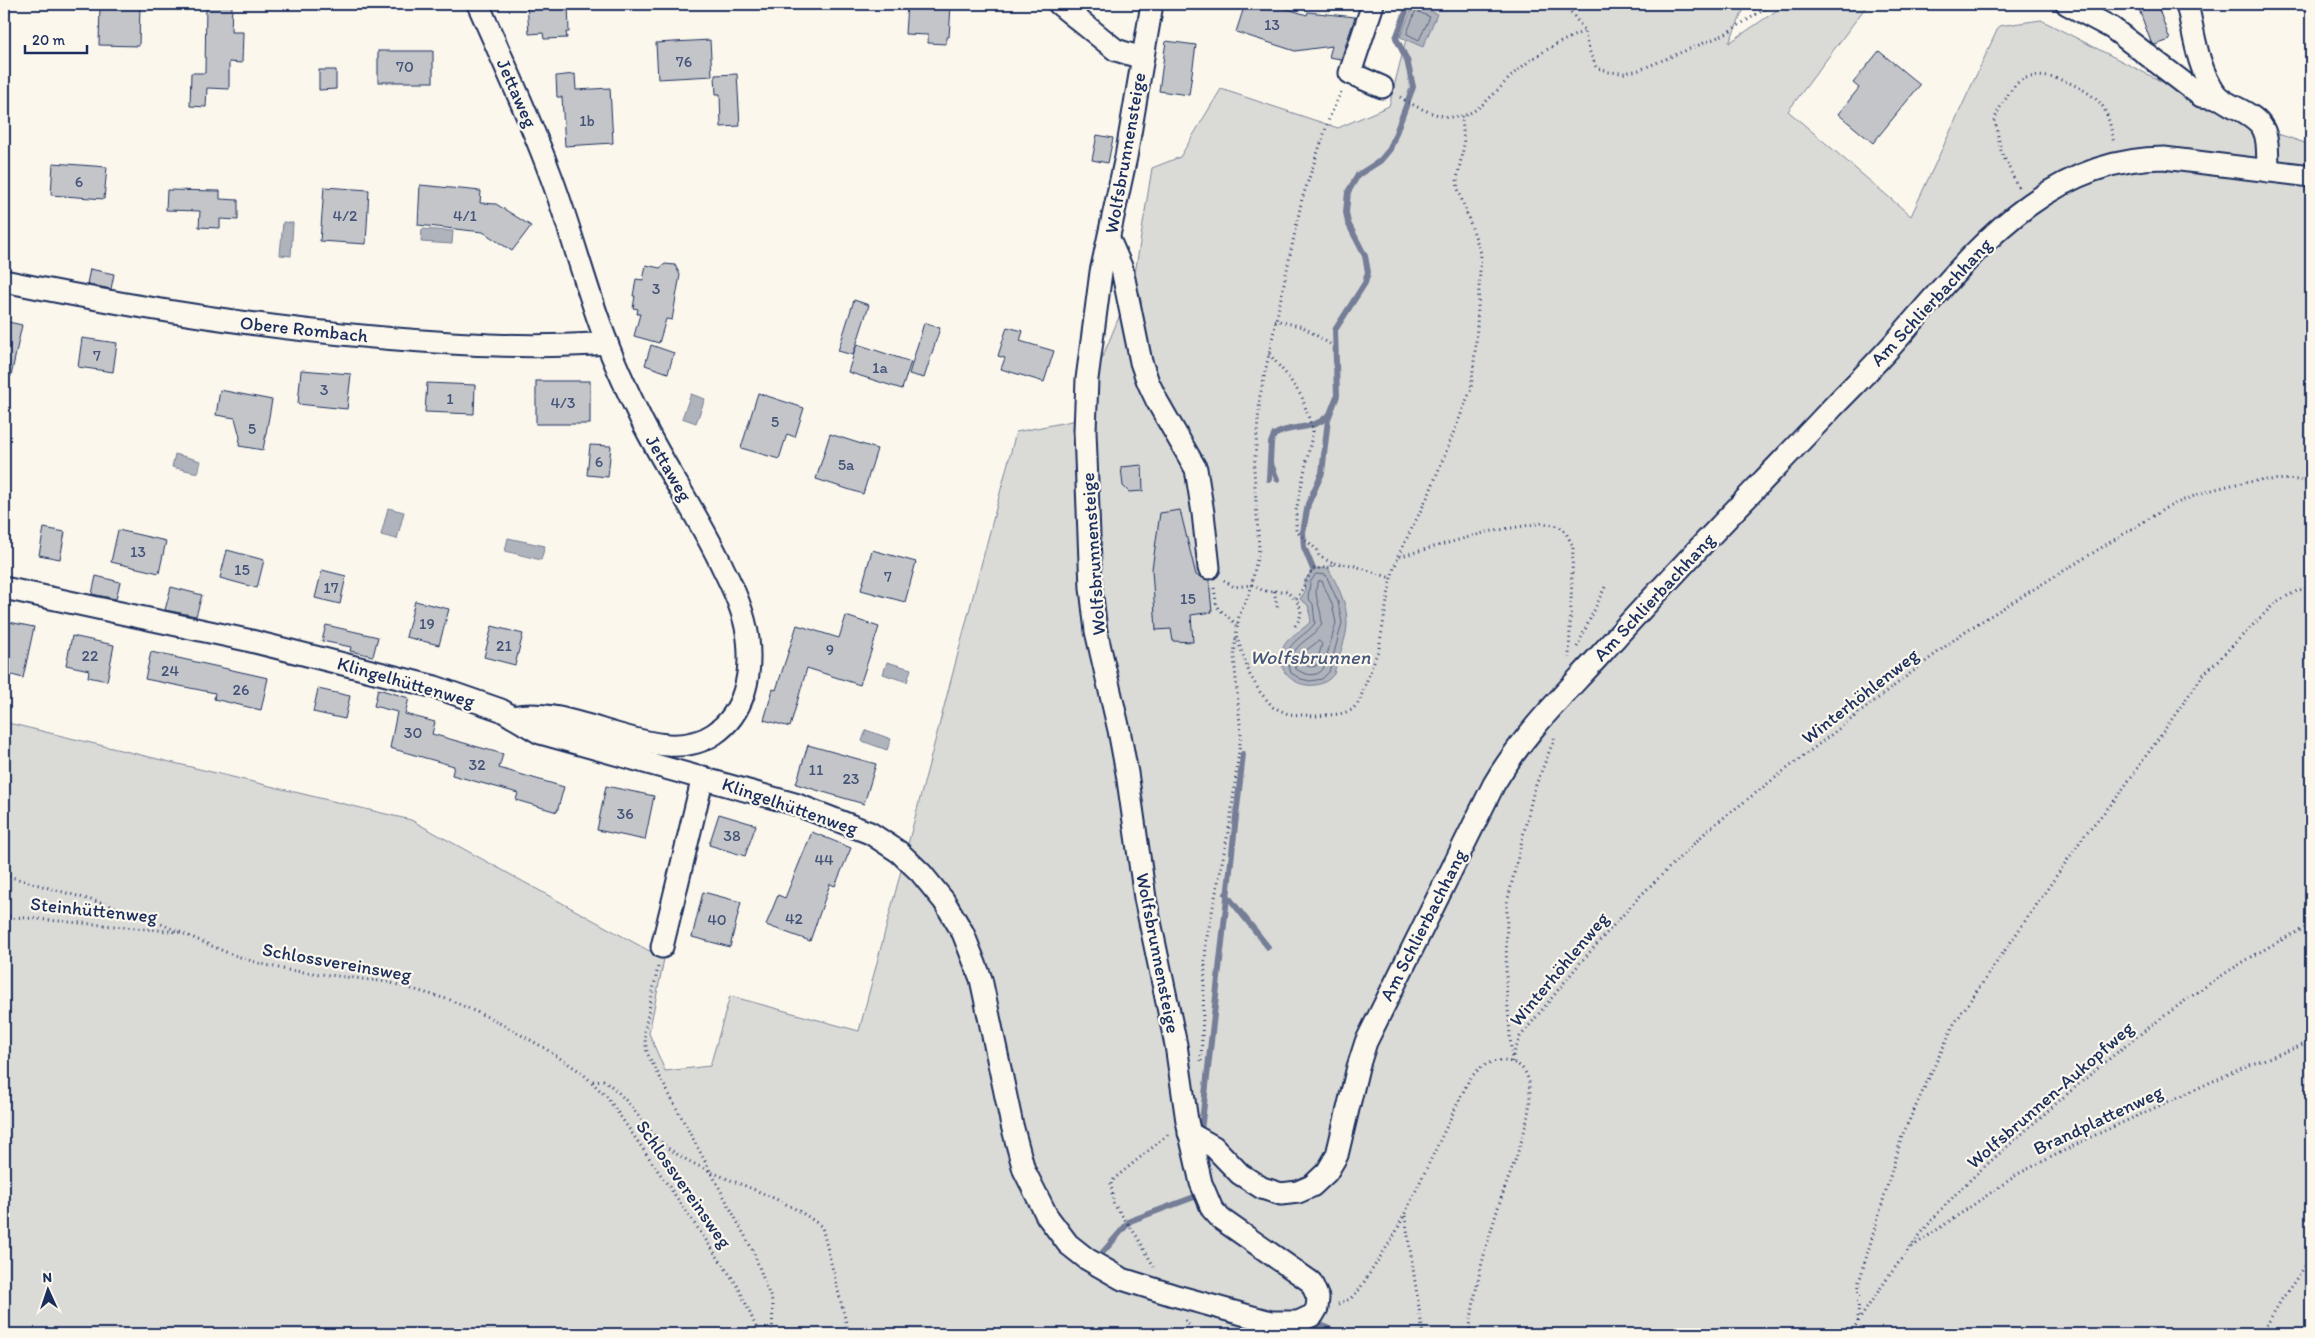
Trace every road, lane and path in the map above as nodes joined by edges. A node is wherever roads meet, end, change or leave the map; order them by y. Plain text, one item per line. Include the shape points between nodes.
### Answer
1 (478, 4) edge
2 (1059, 4) edge
3 (1152, 4) edge
4 (1373, 4) edge
5 (1565, 4) edge
6 (1773, 4) edge
7 (2067, 4) edge
8 (2187, 4) edge
9 (1585, 31) junction
10 (1142, 58) junction
11 (1350, 73) junction
12 (1382, 87) dead end
13 (2219, 98) junction
14 (1408, 102) dead end
15 (1462, 116) junction
16 (2119, 163) junction
17 (2268, 171) junction
18 (2311, 176) edge
19 (2030, 204) junction
20 (1109, 239) junction
21 (4, 281) edge
22 (1275, 320) junction
23 (607, 343) junction
24 (1330, 344) dead end
25 (1268, 354) junction
26 (2311, 481) edge
27 (1398, 557) junction
28 (1332, 565) junction
29 (1211, 574) joint
30 (1391, 578) junction
31 (1252, 585) junction
32 (1234, 586) dead end
33 (1605, 587) dead end
34 (2311, 587) edge
35 (4, 588) edge
36 (1274, 591) junction
37 (1296, 600) junction
38 (1278, 610) dead end
39 (1237, 625) junction
40 (1295, 626) dead end
41 (1236, 635) junction
42 (514, 717) junction
43 (1556, 734) dead end
44 (703, 777) junction
45 (4, 875) edge
46 (4, 916) edge
47 (2311, 925) edge
48 (182, 932) junction
49 (662, 947) joint
50 (2311, 1042) edge
51 (1512, 1062) junction
52 (1200, 1064) dead end
53 (592, 1081) junction
54 (1188, 1127) junction
55 (711, 1171) junction
56 (1405, 1216) junction
57 (1909, 1249) junction
58 (2311, 1258) edge
59 (1160, 1291) junction
60 (1318, 1303) junction
61 (1858, 1322) junction
62 (759, 1334) edge
63 (772, 1334) edge
64 (848, 1334) edge
65 (1423, 1334) edge
66 (1469, 1334) edge
67 (1850, 1334) edge
68 (2261, 1334) edge

1 - 23 street, Jettaweg via 550,172
2 - 10 street via 1116,50
3 - 10 street, Wolfsbrunnensteige
4 - 11 street
5 - 9 path
6 - 9 path via 1714,39 1663,61 1624,73 1596,67
7 - 13 street via 2112,28 2201,96
8 - 13 street via 2203,70
9 - 15 path via 1546,49 1520,68 1476,110
10 - 20 street, Wolfsbrunnensteige
11 - 12 street
11 - 22 path via 1330,116 1302,199
13 - 17 street via 2252,114 2262,126 2267,137
14 - 15 path via 1452,117
15 - 27 path via 1464,145 1458,189 1481,253 1471,389 1430,494
16 - 17 street, Am Schlierbachhang via 2164,158
16 - 19 street, Am Schlierbachhang via 2067,181
16 - 19 path via 2110,125 2099,102 2064,82 2047,77 2024,79 1999,109 1995,127 2004,161
17 - 18 street, Am Schlierbachhang
19 - 54 street, Am Schlierbachhang via 1962,266 1894,344 1659,589 1542,716 1509,757 1366,1042 1337,1155 1327,1172 1306,1189 1272,1193 1248,1180
20 - 29 street via 1122,269 1148,382 1191,458 1198,477
20 - 54 street, Wolfsbrunnensteige via 1094,316 1086,401 1092,596 1096,631 1119,730 1145,898 1169,1008
21 - 23 street, Obere Rombach via 200,317 291,330 474,344 566,346
22 - 24 path via 1303,327
22 - 25 path
23 - 42 street, Jettaweg via 639,416 706,532 736,596 748,639 748,680 737,709 728,722 716,733 690,744 660,745 540,714
25 - 28 path via 1295,386 1310,416 1312,431 1296,511 1296,527 1299,535
25 - 31 path via 1260,396 1255,454 1259,540
26 - 51 path, Winterhöhlenweg via 2247,482 2186,498 1964,632 1703,835 1580,963 1520,1037
27 - 30 path
27 - 33 path via 1487,532 1542,523 1559,526 1571,539 1574,554 1569,664
28 - 30 path via 1352,564
28 - 37 path via 1313,569
29 - 39 path via 1217,607
30 - 41 path via 1379,648 1360,702 1352,710 1316,716 1297,715 1273,707 1250,675
31 - 32 path
31 - 36 path
31 - 39 path
34 - 61 path via 2276,602 2203,676 2115,800 2080,840 1954,1024 1902,1136 1859,1282
35 - 42 street, Klingelhüttenweg via 344,664 444,690
36 - 37 path via 1286,592
36 - 38 path
37 - 40 path via 1302,609
39 - 41 path
41 - 52 path via 1234,657 1241,735 1230,823 1206,942
42 - 44 street, Klingelhüttenweg via 531,729 570,743
43 - 51 path via 1534,790 1507,903 1506,982
44 - 49 street
44 - 59 street, Klingelhüttenweg via 795,804 859,828 899,852 925,877 957,921 976,962 1016,1143 1047,1216 1062,1238 1086,1259 1122,1279
45 - 48 path, Schlossvereinsweg via 127,910
46 - 48 path, Steinhüttenweg
47 - 57 path, Wolfsbrunnen-Aukopfweg via 2270,945 2166,1015 2084,1080 1983,1169
48 - 53 path, Schlossvereinsweg via 269,966 368,978 430,993 492,1019 543,1047
49 - 55 path via 644,1033 645,1042 659,1076
50 - 57 path, Brandplattenweg via 2235,1072 2018,1174
51 - 56 path via 1500,1060 1487,1064 1469,1080
51 - 66 path via 1526,1075 1529,1112 1486,1246
53 - 55 path via 607,1083 665,1145
53 - 62 path, Schlossvereinsweg via 612,1104 738,1288
54 - 59 path via 1151,1148 1111,1183 1113,1202 1147,1253 1158,1276
54 - 60 street via 1201,1183 1212,1209 1232,1228 1311,1282 1317,1292
55 - 63 path via 753,1251 767,1286 773,1304
55 - 64 path via 783,1202 822,1227
56 - 60 path via 1354,1295 1337,1304
56 - 65 path
57 - 61 path, Wolfsbrunnen-Aukopfweg
58 - 68 path
59 - 60 street, Klingelhüttenweg via 1279,1322 1310,1318
61 - 67 path, Wolfsbrunnen-Aukopfweg

